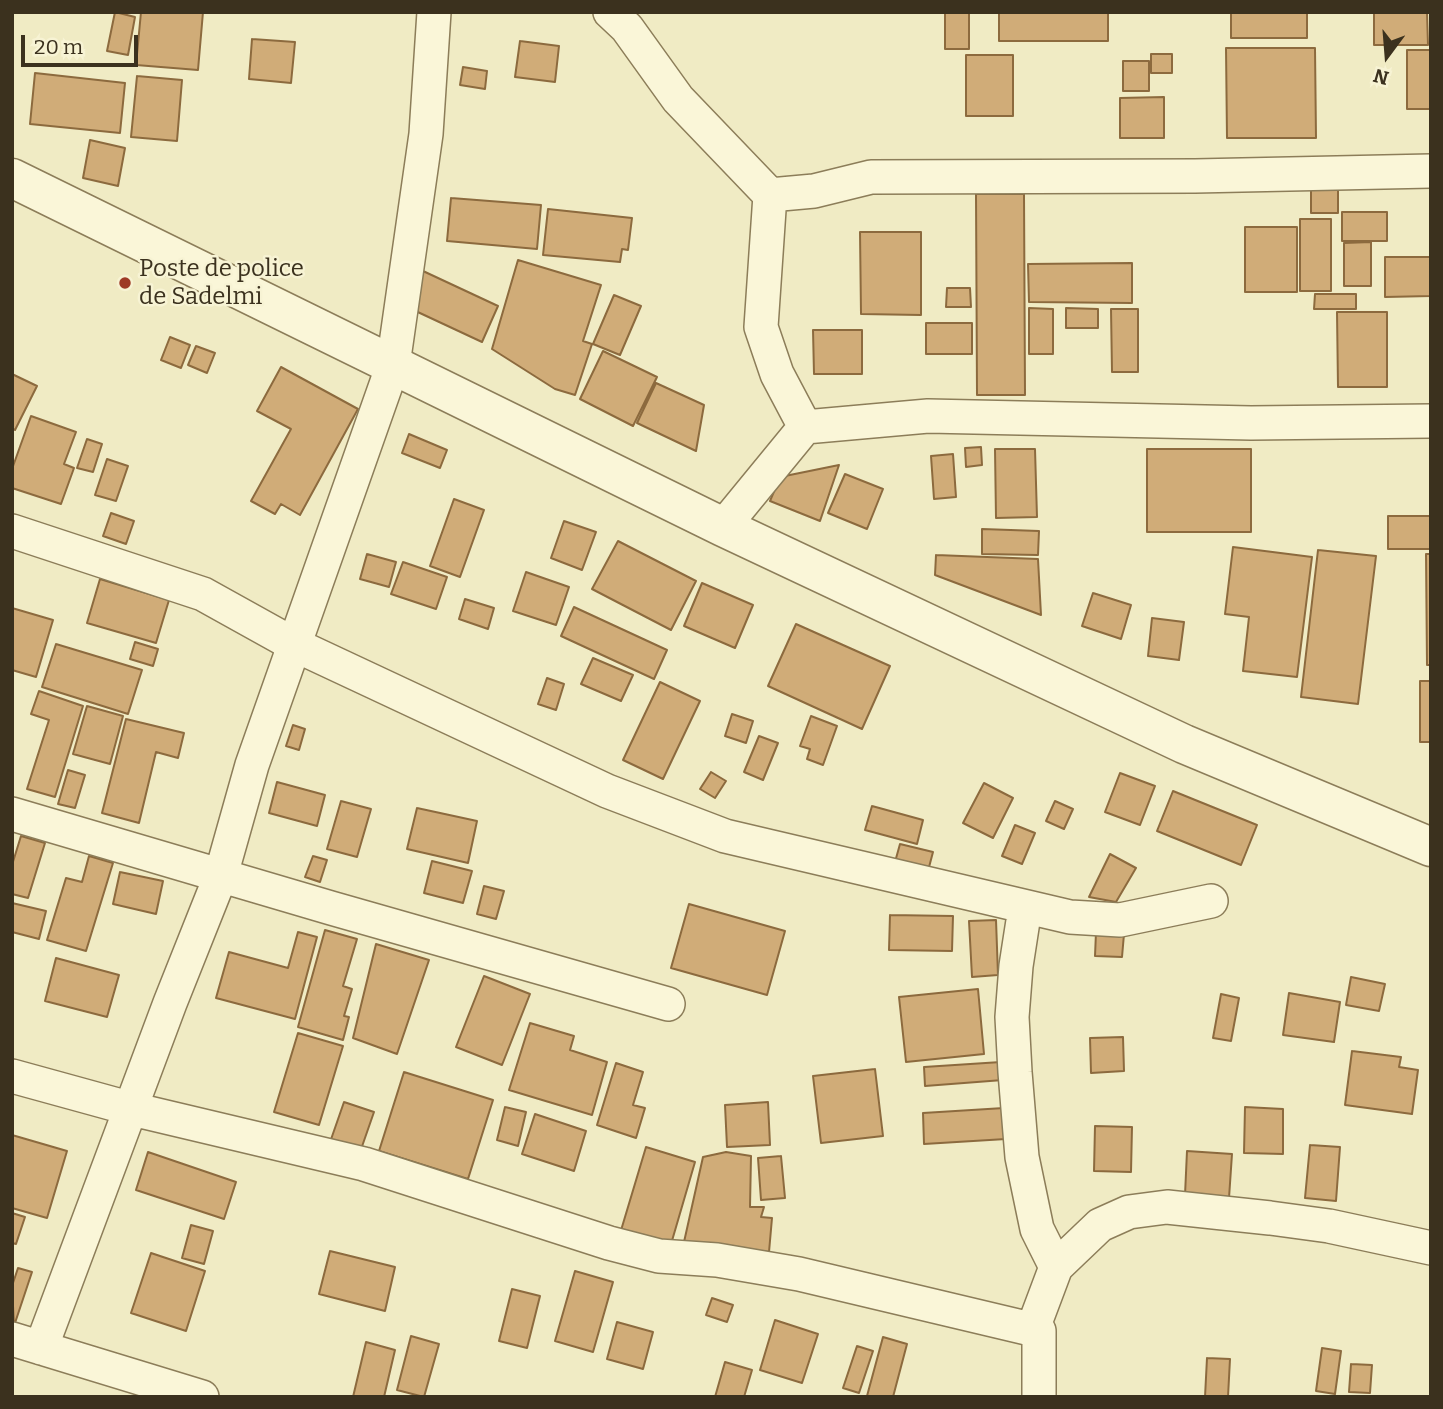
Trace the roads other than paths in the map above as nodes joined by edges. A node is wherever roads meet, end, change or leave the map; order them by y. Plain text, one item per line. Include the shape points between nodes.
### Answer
1 (434, 12) edge
2 (610, 12) edge
3 (1431, 171) edge
4 (12, 178) edge
5 (769, 195) junction
6 (393, 365) junction
7 (1431, 421) edge
8 (804, 427) junction
9 (723, 527) junction
10 (12, 531) edge
11 (293, 644) junction
12 (12, 814) edge
13 (1413, 835) edge
14 (1431, 847) edge
15 (221, 875) junction
16 (1212, 901) dead end
17 (1025, 908) junction
18 (668, 1004) dead end
19 (12, 1076) edge
20 (132, 1109) junction
21 (1431, 1248) edge
22 (1056, 1267) junction
23 (1039, 1331) junction
24 (27, 1344) edge
25 (202, 1397) edge
26 (1039, 1397) edge

1 - 6 street via 426,134
2 - 5 street via 627,28 678,99
3 - 5 street via 871,177 814,191
4 - 6 street
5 - 8 street via 761,327 777,374
6 - 9 street
6 - 11 street
7 - 8 street via 1251,423 928,416
8 - 9 street
9 - 13 street via 1184,744
10 - 11 street via 203,594
11 - 15 street
11 - 17 street via 607,792 725,835
12 - 15 street
13 - 14 street
15 - 18 street
15 - 20 street
16 - 17 street via 1120,920
17 - 22 street via 1012,1017 1022,1157 1037,1229
19 - 20 street
20 - 23 street via 363,1164 659,1256 799,1274
20 - 24 street
21 - 22 street via 1329,1226 1167,1207 1129,1212 1100,1225
22 - 23 street via 1035,1323
23 - 26 street
24 - 25 street

